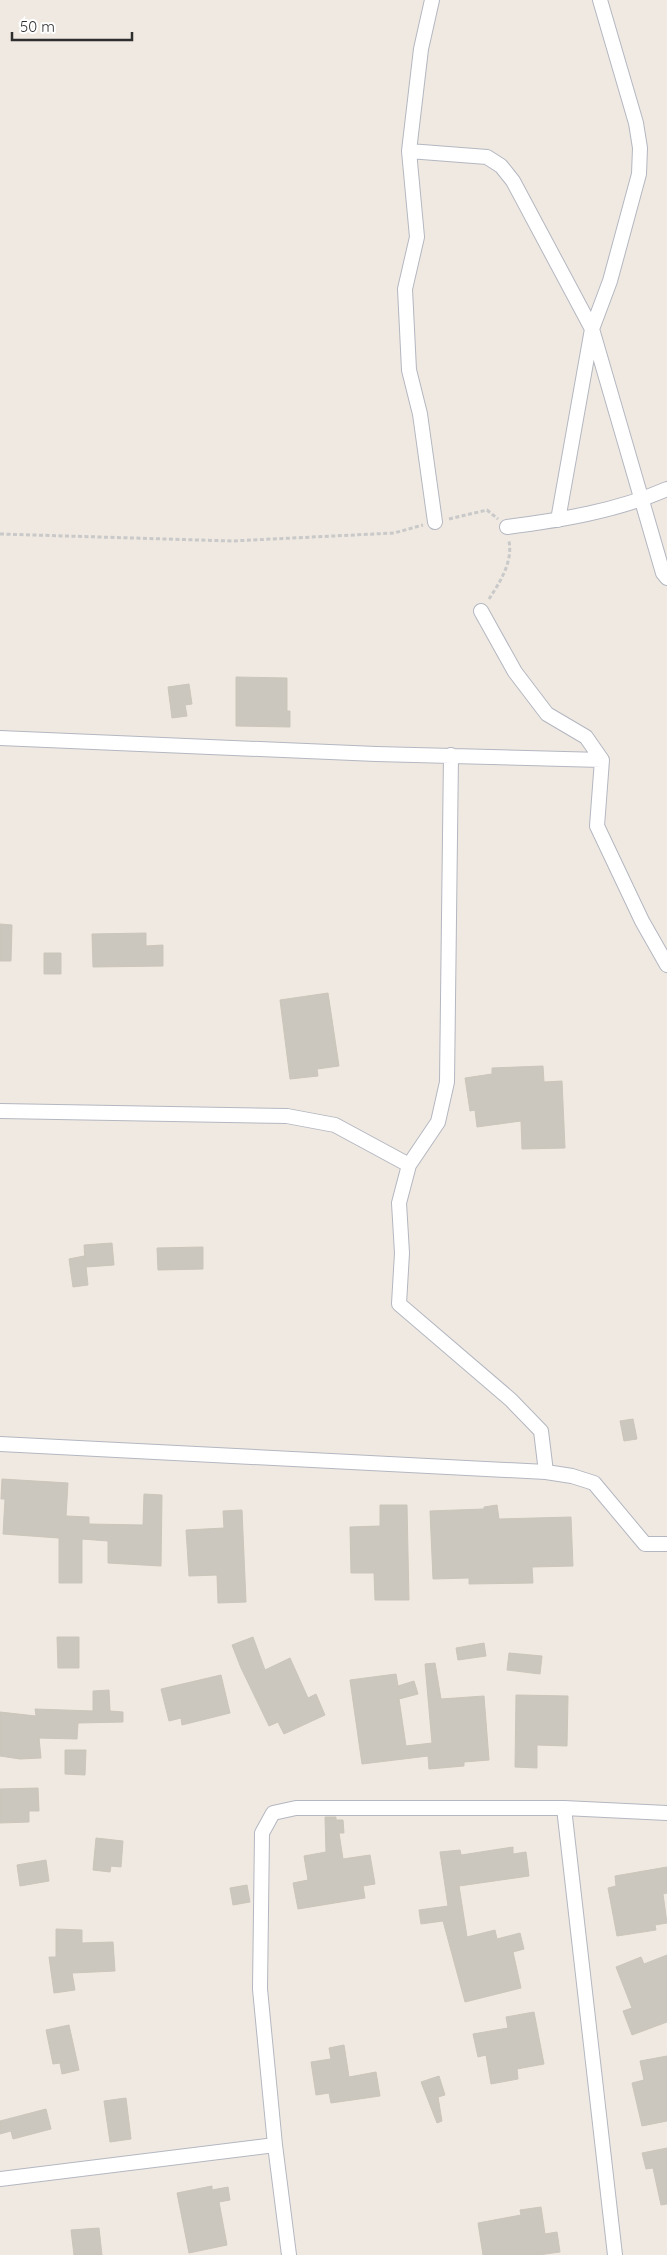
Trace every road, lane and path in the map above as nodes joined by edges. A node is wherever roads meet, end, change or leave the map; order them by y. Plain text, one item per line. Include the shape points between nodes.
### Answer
1 (432, 0) edge
2 (600, 0) edge
3 (409, 151) junction
4 (592, 329) junction
5 (667, 489) edge
6 (642, 500) junction
7 (558, 520) junction
8 (435, 522) junction
9 (507, 527) junction
10 (0, 534) edge
11 (667, 578) edge
12 (481, 611) joint
13 (0, 738) edge
14 (451, 755) junction
15 (602, 760) junction
16 (667, 964) edge
17 (0, 1111) edge
18 (409, 1165) junction
19 (0, 1444) edge
20 (546, 1472) junction
21 (667, 1544) edge
22 (564, 1808) junction
23 (667, 1813) edge
24 (275, 2145) junction
25 (0, 2180) edge
26 (289, 2255) edge
27 (615, 2255) edge

1 - 3 street via 421,49
2 - 4 street via 636,123 640,148 639,174 610,281
3 - 4 street via 487,157 500,166 513,181
3 - 8 street via 417,237 405,290 409,370 420,414
4 - 6 street
4 - 7 street
5 - 6 street
6 - 7 street
6 - 11 street
7 - 9 street
8 - 9 path via 487,510
8 - 10 path via 394,533 232,541
9 - 12 path via 510,549 503,578
12 - 15 street via 515,672 547,714 586,737
13 - 14 street
14 - 15 street
14 - 18 street via 447,1082 438,1122
15 - 16 street via 597,826 642,921
17 - 18 street via 286,1116 335,1125
18 - 20 street via 399,1203 402,1253 399,1304 512,1400 541,1431
19 - 20 street
20 - 21 street via 594,1484 645,1544
22 - 23 street
22 - 24 street via 296,1808 273,1813 262,1833 260,1989
22 - 27 street
24 - 25 street
24 - 26 street

